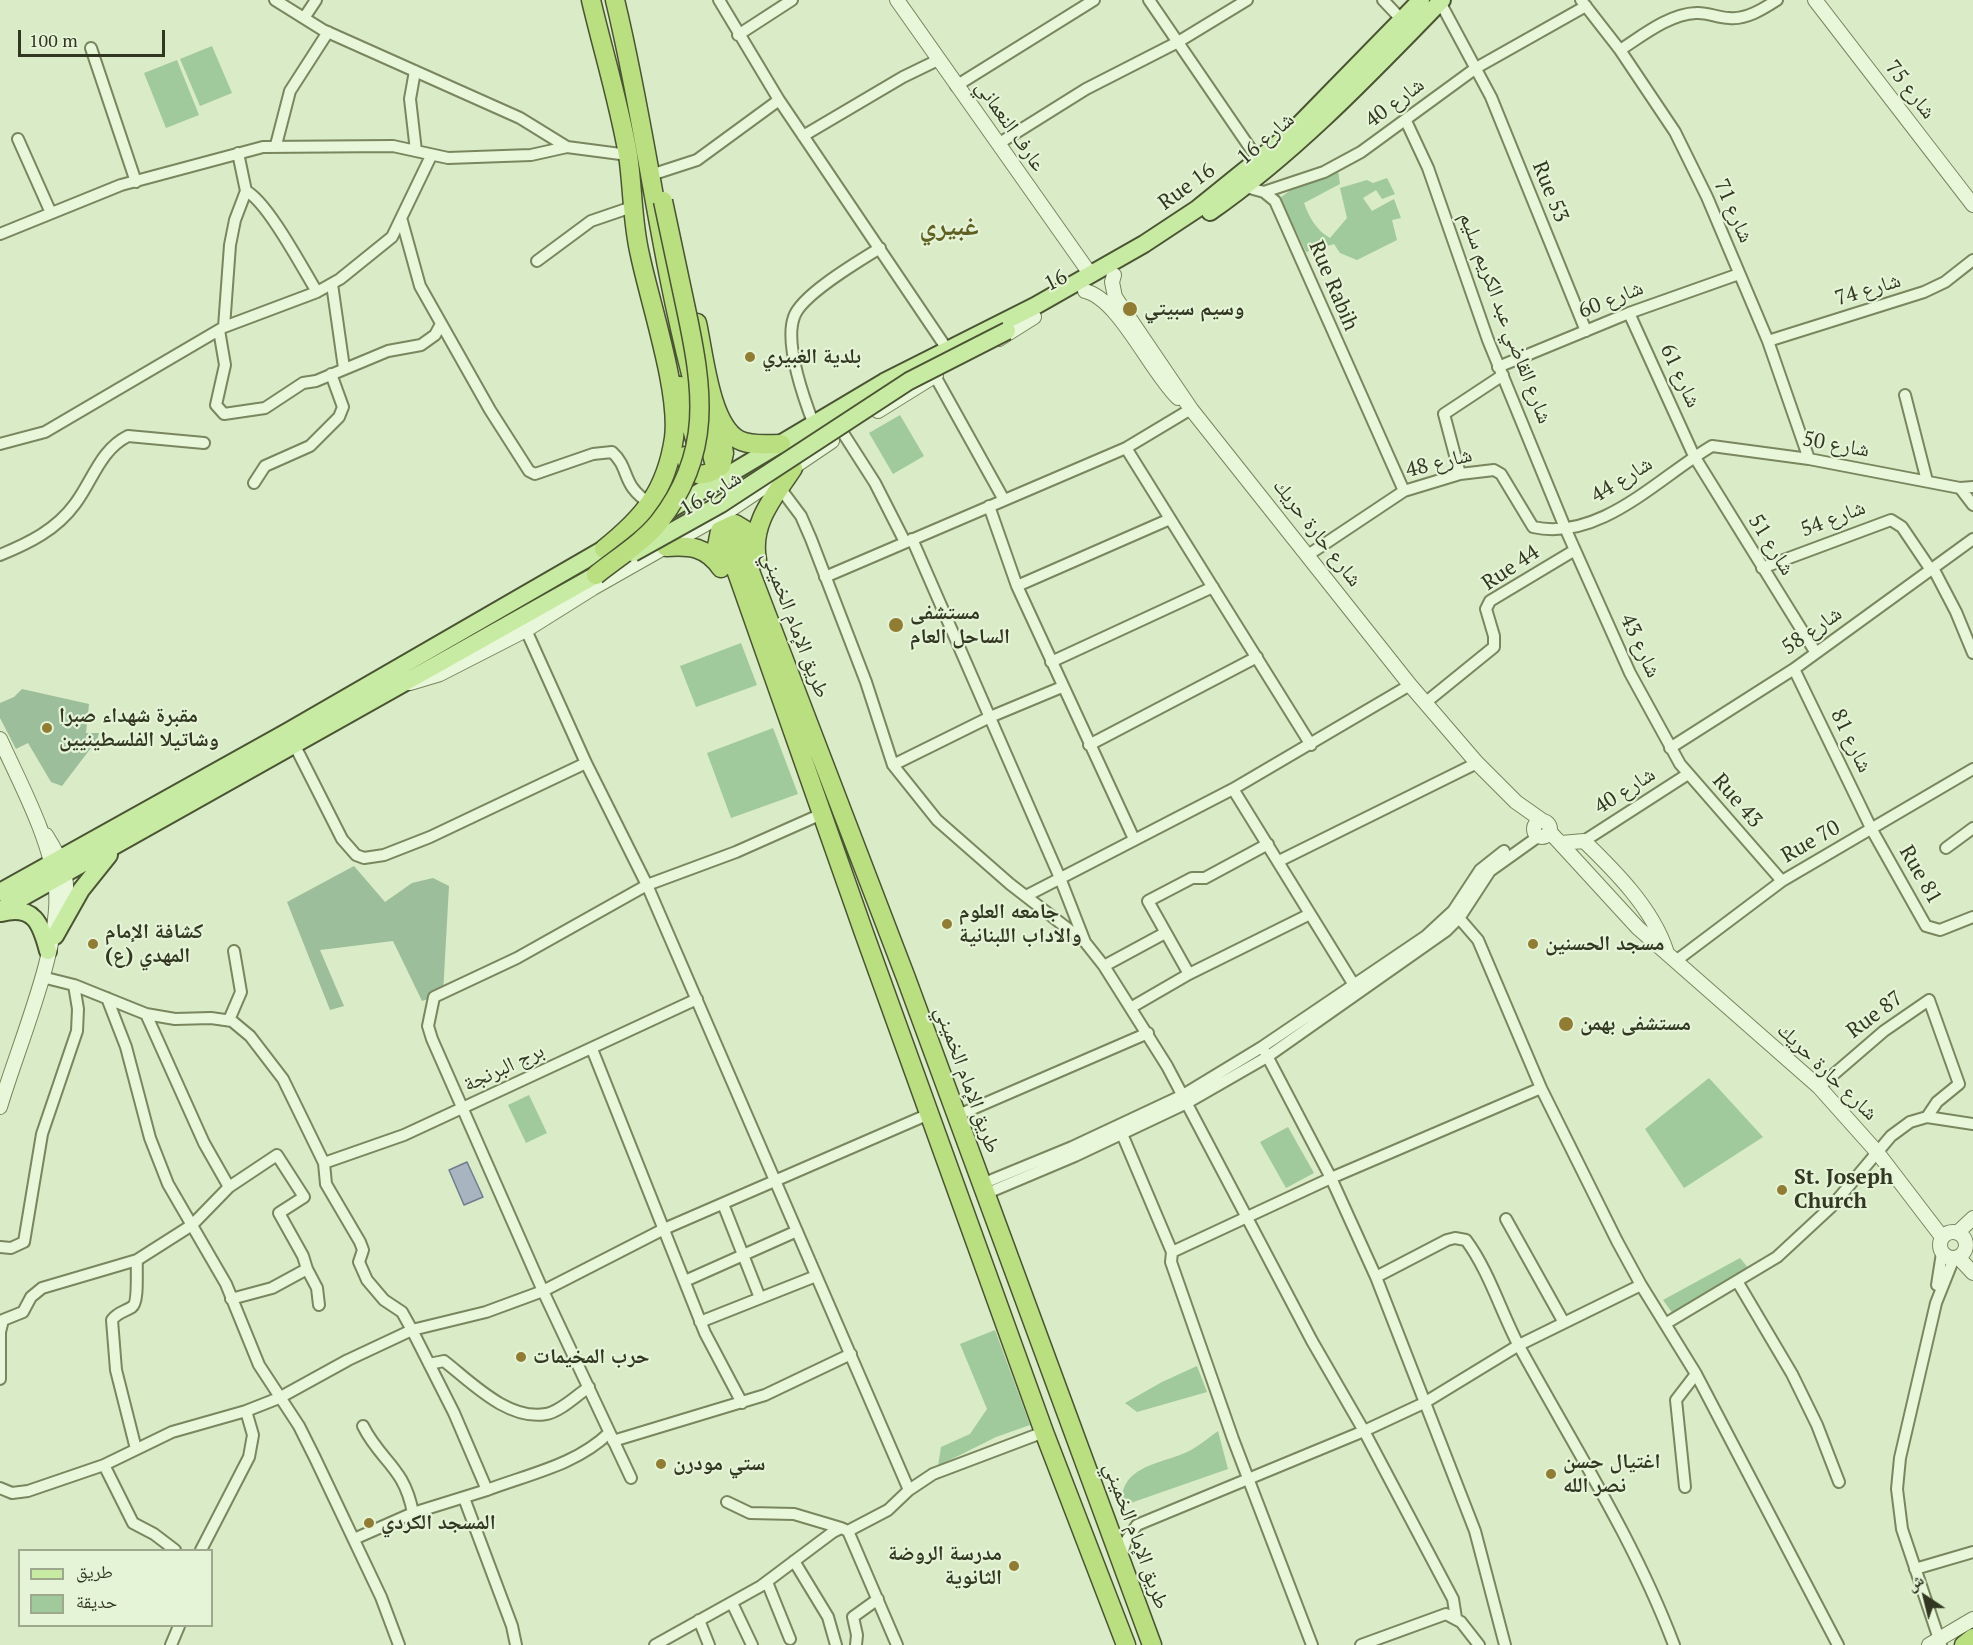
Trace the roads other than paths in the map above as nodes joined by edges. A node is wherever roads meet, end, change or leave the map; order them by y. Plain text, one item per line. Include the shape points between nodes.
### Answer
1 (275, 0) edge
2 (316, 0) edge
3 (591, 0) edge
4 (615, 0) edge
5 (719, 0) edge
6 (792, 0) edge
7 (897, 0) edge
8 (1094, 0) edge
9 (1149, 0) edge
10 (1247, 0) edge
11 (1383, 0) edge
12 (1421, 0) edge
13 (1777, 0) edge
14 (1815, 0) edge
15 (1441, 1) edge
16 (1584, 3) edge
17 (1074, 5) edge
18 (304, 18) junction
19 (1402, 20) junction
20 (328, 32) junction
21 (738, 35) junction
22 (1178, 42) junction
23 (91, 48) dead end
24 (1620, 50) junction
25 (938, 60) junction
26 (1476, 68) junction
27 (415, 71) junction
28 (956, 86) junction
29 (779, 100) junction
30 (1406, 121) junction
31 (803, 136) junction
32 (18, 139) dead end
33 (998, 144) junction
34 (276, 145) junction
35 (567, 147) junction
36 (416, 151) junction
37 (238, 153) junction
38 (431, 156) junction
39 (1267, 161) junction
40 (647, 170) junction
41 (136, 182) junction
42 (1276, 186) junction
43 (1246, 187) junction
44 (246, 191) junction
45 (1264, 192) junction
46 (1275, 201) junction
47 (1973, 205) edge
48 (632, 207) junction
49 (51, 213) junction
50 (402, 221) junction
51 (0, 234) edge
52 (880, 248) junction
53 (1973, 260) edge
54 (537, 261) dead end
55 (1739, 274) junction
56 (1114, 275) junction
57 (332, 284) junction
58 (1091, 284) junction
59 (317, 292) junction
60 (1629, 313) junction
61 (1034, 317) junction
62 (441, 324) junction
63 (221, 329) junction
64 (1007, 331) joint
65 (1586, 331) junction
66 (1140, 340) junction
67 (1768, 341) junction
68 (947, 350) junction
69 (344, 368) junction
70 (1501, 371) junction
71 (331, 374) junction
72 (934, 376) junction
73 (672, 395) junction
74 (1905, 395) dead end
75 (716, 407) junction
76 (839, 409) junction
77 (1191, 409) junction
78 (814, 425) junction
79 (848, 429) junction
80 (204, 443) dead end
81 (0, 444) edge
82 (781, 444) junction
83 (1126, 448) junction
84 (1694, 456) junction
85 (1809, 459) junction
86 (708, 464) dead end
87 (793, 468) joint
88 (1460, 474) junction
89 (1927, 480) junction
90 (254, 483) dead end
91 (777, 484) junction
92 (1973, 487) edge
93 (1960, 488) junction
94 (1404, 490) junction
95 (1004, 500) junction
96 (651, 504) junction
97 (1973, 505) edge
98 (989, 506) junction
99 (1170, 519) junction
100 (1566, 530) junction
101 (1973, 531) edge
102 (1973, 539) edge
103 (909, 541) junction
104 (666, 547) junction
105 (604, 549) junction
106 (1575, 550) junction
107 (0, 555) edge
108 (1308, 555) junction
109 (757, 560) junction
110 (1762, 568) junction
111 (1932, 569) junction
112 (596, 575) junction
113 (825, 576) junction
114 (727, 577) junction
115 (1017, 586) junction
116 (1213, 586) junction
117 (526, 630) junction
118 (1816, 653) junction
119 (1973, 653) edge
120 (1257, 657) junction
121 (1051, 663) junction
122 (1794, 669) junction
123 (405, 682) junction
124 (1410, 686) junction
125 (1062, 687) junction
126 (1425, 703) junction
127 (990, 717) junction
128 (0, 740) edge
129 (1089, 745) junction
130 (1311, 745) junction
131 (295, 746) junction
132 (1670, 748) junction
133 (586, 763) junction
134 (1477, 763) junction
135 (893, 765) junction
136 (1973, 769) edge
137 (1688, 774) junction
138 (1233, 789) junction
139 (835, 791) junction
140 (817, 816) junction
141 (1973, 828) edge
142 (1540, 829) junction
143 (1872, 830) junction
144 (831, 838) junction
145 (1134, 839) junction
146 (125, 840) junction
147 (1584, 841) junction
148 (1561, 843) junction
149 (1268, 844) junction
150 (1946, 848) dead end
151 (1279, 861) junction
152 (58, 869) junction
153 (1060, 878) junction
154 (1782, 881) junction
155 (647, 885) junction
156 (0, 892) edge
157 (1026, 896) junction
158 (0, 912) edge
159 (1310, 914) junction
160 (1456, 914) junction
161 (1973, 917) edge
162 (1165, 933) junction
163 (1085, 942) junction
164 (50, 948) junction
165 (234, 951) dead end
166 (1672, 956) junction
167 (1104, 966) junction
168 (1189, 974) junction
169 (42, 977) junction
170 (906, 978) junction
171 (883, 984) junction
172 (74, 985) junction
173 (1354, 985) junction
174 (107, 998) junction
175 (697, 999) junction
176 (1132, 1007) junction
177 (146, 1014) junction
178 (229, 1020) junction
179 (1148, 1033) junction
180 (592, 1048) junction
181 (1264, 1052) junction
182 (1819, 1087) junction
183 (1541, 1088) junction
184 (1185, 1099) junction
185 (0, 1107) edge
186 (464, 1108) junction
187 (929, 1114) junction
188 (956, 1116) junction
189 (1927, 1117) junction
190 (1973, 1124) edge
191 (1122, 1134) junction
192 (1877, 1152) junction
193 (324, 1163) junction
194 (1330, 1178) junction
195 (776, 1179) junction
196 (229, 1187) junction
197 (983, 1189) junction
198 (723, 1204) junction
199 (1247, 1216) junction
200 (1973, 1218) edge
201 (1506, 1219) dead end
202 (192, 1225) junction
203 (1973, 1226) edge
204 (664, 1229) junction
205 (797, 1231) junction
206 (0, 1247) edge
207 (1959, 1250) edge
208 (1172, 1252) junction
209 (743, 1255) junction
210 (137, 1260) junction
211 (308, 1269) junction
212 (1973, 1273) edge
213 (816, 1276) junction
214 (1376, 1277) junction
215 (685, 1281) junction
216 (1737, 1281) junction
217 (1641, 1285) junction
218 (543, 1291) junction
219 (760, 1298) junction
220 (231, 1299) junction
221 (320, 1305) dead end
222 (1563, 1321) junction
223 (700, 1322) junction
224 (1665, 1324) junction
225 (412, 1330) junction
226 (0, 1332) edge
227 (1519, 1345) junction
228 (851, 1354) junction
229 (429, 1364) junction
230 (1696, 1374) junction
231 (1053, 1377) junction
232 (0, 1379) edge
233 (1028, 1386) junction
234 (589, 1387) junction
235 (279, 1398) junction
236 (742, 1403) junction
237 (1424, 1403) junction
238 (246, 1411) junction
239 (363, 1426) dead end
240 (1364, 1431) junction
241 (1044, 1432) junction
242 (611, 1437) junction
243 (136, 1449) junction
244 (104, 1465) junction
245 (1248, 1477) junction
246 (631, 1478) dead end
247 (1839, 1482) dead end
248 (1684, 1487) dead end
249 (0, 1488) edge
250 (487, 1490) junction
251 (909, 1490) junction
252 (464, 1498) junction
253 (727, 1502) dead end
254 (412, 1513) junction
255 (844, 1530) junction
256 (354, 1539) junction
257 (173, 1549) edge
258 (202, 1549) edge
259 (1973, 1552) edge
260 (1121, 1557) junction
261 (794, 1562) junction
262 (1915, 1569) junction
263 (767, 1582) junction
264 (879, 1599) junction
265 (732, 1603) junction
266 (1456, 1618) junction
267 (1117, 1619) junction
268 (1973, 1619) edge
269 (699, 1620) junction
270 (179, 1627) edge
271 (1973, 1638) edge
272 (790, 1639) dead end
273 (667, 1642) edge
274 (1936, 1644) edge
275 (171, 1645) edge
276 (399, 1645) edge
277 (516, 1645) edge
278 (655, 1645) edge
279 (709, 1645) edge
280 (752, 1645) edge
281 (836, 1645) edge
282 (856, 1645) edge
283 (897, 1645) edge
284 (1126, 1645) edge
285 (1133, 1645) edge
286 (1152, 1645) edge
287 (1312, 1645) edge
288 (1361, 1645) edge
289 (1479, 1645) edge
290 (1506, 1645) edge
291 (1674, 1645) edge
292 (1838, 1645) edge
293 (1964, 1645) edge

1 - 18 street
2 - 18 street
3 - 40 highway
4 - 40 highway
5 - 21 street
6 - 21 street
7 - 25 street, عارف النعماني
8 - 17 street
9 - 22 street
10 - 22 street
11 - 19 street
12 - 19 main road, Rue 16
13 - 24 street via 1737,18 1684,15
14 - 47 street, شارع 75
15 - 26 street
15 - 39 main road, شارع 16 via 1305,136
16 - 24 street, شارع 71
16 - 26 street
17 - 28 street
18 - 20 street
19 - 39 main road, Rue 16
20 - 27 street
20 - 34 street via 290,91
21 - 29 street
22 - 33 street via 1086,89
22 - 39 street
23 - 41 street
24 - 55 street, شارع 71 via 1675,132
25 - 28 street, عارف النعماني
25 - 31 street
26 - 30 street, شارع 40
26 - 65 street, Rue 53
27 - 35 street via 520,118
27 - 36 street via 410,99
28 - 33 street, عارف النعماني
29 - 31 street
29 - 40 street via 697,160
30 - 42 street, شارع 40 via 1324,172
30 - 70 street, شارع القاضي عبد الكريم سليم via 1428,168
31 - 52 street
32 - 49 street
33 - 58 street, عارف النعماني
34 - 36 street via 393,146
34 - 37 street
35 - 38 street via 531,155
35 - 40 street
36 - 38 street
37 - 41 street
37 - 44 street
38 - 50 street
39 - 42 street, Rue Rabih
39 - 43 main road, شارع 16
39 - 58 main road, Rue 16
40 - 48 highway
40 - 75 highway via 678,233
40 - 86 highway
40 - 112 highway, bridge via 696,356 701,408 699,435 690,470 658,522
41 - 49 street via 104,190
42 - 45 street, شارع 40
42 - 46 street, Rue Rabih
43 - 45 street, Rue Rabih
43 - 56 main road, شارع 16
44 - 59 street via 272,219
44 - 63 street via 232,236
45 - 46 street, Rue Rabih
46 - 94 street, Rue Rabih
48 - 54 street via 591,221
48 - 73 highway
49 - 51 street
50 - 57 street via 380,248
50 - 62 street via 416,277
52 - 68 street
52 - 78 street via 815,294 794,315 790,332 802,393
53 - 67 street, شارع 74 via 1945,282 1924,292
55 - 60 street, شارع 60
55 - 67 street, شارع 71
56 - 58 main road, شارع 16
56 - 66 street via 1115,297
57 - 59 street
57 - 69 street
58 - 61 main road, 16
58 - 66 street
58 - 68 main road, شارع 16
59 - 63 street
60 - 65 street, شارع 60
60 - 84 street, شارع 61
61 - 64 main road, 16
61 - 72 street
62 - 69 street via 435,335 421,345 388,351
62 - 96 street via 529,471 535,474 592,454 612,452 633,492
63 - 71 street via 225,365 216,405 224,414 265,408 303,383
63 - 81 street via 45,432
64 - 112 main road, شارع 16, bridge via 901,386 721,504
65 - 70 street, شارع 60
66 - 77 street, شارع حارة حريك via 1164,384
67 - 85 street, شارع 71
68 - 76 main road, شارع 16
69 - 71 street
70 - 88 street, شارع 60 via 1444,414
70 - 100 street, شارع القاضي عبد الكريم سليم
71 - 90 street via 343,407 339,417 310,446 266,466
72 - 79 street
72 - 95 street
73 - 75 highway via 685,458 697,476 723,464
73 - 96 highway via 674,441 663,480
74 - 89 street
75 - 82 highway via 724,425 739,440
76 - 78 main road, شارع 16
76 - 79 main road via 833,417 835,426
77 - 83 street
77 - 108 street, شارع حارة حريك
78 - 82 main road, شارع 16
79 - 87 street
79 - 103 street
80 - 107 street via 128,435 103,457 75,505 51,530
82 - 105 main road, شارع 16
83 - 95 street
83 - 99 street
84 - 85 street, شارع 50 via 1712,446
84 - 100 street, شارع 44 via 1608,514
84 - 110 street, شارع 51
85 - 89 street, شارع 50
87 - 91 highway
88 - 94 street, شارع 48
88 - 100 street, شارع 48 via 1498,471 1533,527
89 - 93 street, شارع 50
91 - 104 street, شارع 16
91 - 109 highway via 758,527
91 - 113 street via 801,516
92 - 93 street, شارع 50
93 - 97 street
94 - 108 street, شارع 48
95 - 98 street
96 - 105 highway
98 - 103 street
98 - 115 street
99 - 115 street
99 - 116 street
100 - 106 street, شارع 43
101 - 102 street
102 - 111 street, شارع 58
103 - 113 street
103 - 127 street
104 - 114 highway via 692,546 704,550
104 - 117 street, شارع 16
105 - 152 main road, شارع 16
106 - 126 street, Rue 44 via 1490,602 1486,609 1494,647
106 - 132 street, شارع 43 via 1630,673
108 - 124 street, شارع حارة حريك
109 - 114 highway via 744,529 735,524 725,527 717,542
109 - 139 highway via 828,748
110 - 111 street, شارع 54 via 1891,520 1902,527
110 - 118 street, شارع 51
111 - 118 street, شارع 58
111 - 119 street
112 - 123 main road, شارع 16
113 - 135 street
114 - 140 highway
115 - 121 street
116 - 120 street
116 - 121 street
117 - 123 street, شارع 16 via 434,676
117 - 133 street
118 - 122 street, شارع 58
120 - 129 street
120 - 130 street
121 - 125 street
122 - 132 street, شارع 58
122 - 143 street, شارع 81
123 - 131 main road, شارع 16
124 - 126 street, شارع حارة حريك
124 - 130 street
125 - 127 street
125 - 129 street
126 - 134 street, شارع حارة حريك
127 - 135 street
127 - 153 street
128 - 152 street
129 - 145 street
130 - 138 street
131 - 133 street via 342,839 364,858 384,855 430,837
131 - 146 main road, شارع 16
132 - 137 street, شارع 43
133 - 155 street
134 - 142 street, شارع حارة حريك
134 - 151 street
135 - 157 street via 937,819
136 - 143 street, Rue 70
137 - 147 street, شارع 40
137 - 154 street, Rue 43
138 - 145 street
138 - 149 street
139 - 144 highway, طريق الإمام الخميني via 730,535
139 - 170 highway, طريق الإمام الخميني
140 - 144 highway
140 - 155 street
141 - 150 street
142 - 148 street, شارع حارة حريك
142 - 160 street via 1490,871
143 - 154 street, Rue 70
143 - 161 street, Rue 81 via 1929,929 1940,930
144 - 171 highway, طريق الإمام الخميني
145 - 153 street
146 - 152 main road
146 - 164 main road via 87,880
147 - 148 street
147 - 166 street, شارع حارة حريك via 1614,871 1650,918
148 - 166 street, شارع حارة حريك via 1642,932
149 - 151 street
149 - 162 street via 1205,878 1192,878 1148,901
151 - 159 street
152 - 156 main road
152 - 158 main road
152 - 164 street
153 - 157 street
153 - 163 street
154 - 166 street, Rue 70
155 - 175 street
155 - 186 street via 517,958 434,997 428,1026
157 - 163 street
158 - 164 main road via 21,911 34,917
159 - 168 street
159 - 173 street
160 - 173 street
160 - 181 street via 1431,944
160 - 183 street via 1483,950
162 - 167 street
162 - 168 street
163 - 167 street
164 - 169 street
165 - 178 street via 241,992
166 - 182 street, شارع حارة حريك
167 - 176 street
168 - 176 street
169 - 172 street
169 - 185 street
170 - 171 highway
170 - 188 highway, طريق الإمام الخميني
171 - 187 highway, طريق الإمام الخميني
172 - 174 street
172 - 206 street via 77,1031 42,1134 24,1242 10,1248
173 - 181 street
174 - 177 street
174 - 202 street via 126,1047 153,1145 172,1193
175 - 180 street, برج البرنجة
175 - 195 street
176 - 179 street
177 - 178 street
177 - 196 street via 204,1143
178 - 193 street via 250,1036 283,1079
179 - 184 street
179 - 188 street
180 - 186 street, برج البرنجة
180 - 204 street
181 - 184 street
181 - 194 street
182 - 189 street, Rue 87 via 1884,1031 1929,1000 1959,1084 1937,1102
182 - 192 street, شارع حارة حريك
183 - 194 street
183 - 217 street
184 - 191 street
184 - 197 street
184 - 199 street
186 - 193 street, برج البرنجة via 404,1135
186 - 218 street
187 - 195 street
187 - 233 highway, طريق الإمام الخميني
188 - 197 highway, طريق الإمام الخميني
189 - 190 street
189 - 192 street via 1910,1122
191 - 197 street
191 - 208 street
192 - 207 street, شارع حارة حريك via 1942,1237 1949,1233
192 - 216 street via 1832,1206 1795,1242
193 - 225 street via 326,1184 363,1250 359,1262 367,1280 384,1300 402,1312
194 - 199 street
194 - 214 street
195 - 198 street
195 - 205 street
196 - 202 street
196 - 211 street via 277,1155 304,1197 279,1213
197 - 231 highway, طريق الإمام الخميني
198 - 204 street
198 - 209 street
199 - 208 street
199 - 240 street
200 - 207 street
201 - 222 street
202 - 210 street
202 - 220 street
203 - 207 street
204 - 215 street
204 - 218 street
205 - 209 street
205 - 213 street
207 - 212 street
207 - 262 street via 1936,1303 1898,1482 1899,1516
208 - 245 street via 1171,1262
209 - 215 street
209 - 219 street
210 - 226 street via 42,1288 31,1297 23,1312 3,1320
210 - 243 street via 137,1301 113,1317 111,1327 116,1370
211 - 220 street via 272,1288
211 - 221 street
213 - 219 street
213 - 228 street
214 - 227 street via 1447,1240 1460,1238 1472,1248
214 - 237 street
215 - 223 street
216 - 224 street
216 - 247 street via 1792,1374
217 - 222 street
217 - 224 street
218 - 225 street via 486,1312
218 - 234 street
219 - 223 street
220 - 235 street via 255,1357
222 - 227 street
223 - 236 street
224 - 230 street
225 - 229 street
225 - 235 street
226 - 232 street
227 - 237 street
227 - 291 street via 1593,1474 1648,1581
228 - 236 street
228 - 251 street
229 - 234 street via 444,1361 511,1409 531,1414 546,1414
229 - 250 street
230 - 248 street via 1676,1400
230 - 292 street
231 - 233 highway
231 - 260 highway, طريق الإمام الخميني
233 - 241 highway, طريق الإمام الخميني
234 - 242 street
235 - 238 street
235 - 256 street via 299,1426
236 - 242 street
237 - 240 street
237 - 290 street via 1475,1531
238 - 243 street via 172,1432
238 - 258 street via 253,1436 249,1457
239 - 254 street via 400,1474
240 - 245 street
240 - 266 street via 1453,1599
241 - 251 street via 933,1474
241 - 267 highway, طريق الإمام الخميني
242 - 246 street
242 - 250 street via 549,1469
243 - 244 street
244 - 249 street via 28,1491
244 - 257 street via 133,1523
245 - 260 street via 1137,1525
245 - 287 street
250 - 252 street
251 - 255 street via 888,1510
252 - 254 street
252 - 277 street
253 - 255 street via 750,1513 794,1514
254 - 256 street
255 - 261 street
255 - 264 street
256 - 276 street
259 - 262 street
260 - 286 highway, طريق الإمام الخميني
261 - 263 street
261 - 281 street via 828,1617
262 - 274 street
263 - 265 street
263 - 272 street
264 - 282 street via 853,1617
264 - 283 street
265 - 269 street
265 - 280 street
266 - 288 street via 1439,1614
266 - 289 street
267 - 284 highway, طريق الإمام الخميني
267 - 285 highway
268 - 274 street
269 - 273 street
269 - 279 street
270 - 275 street
271 - 293 highway
273 - 278 street

